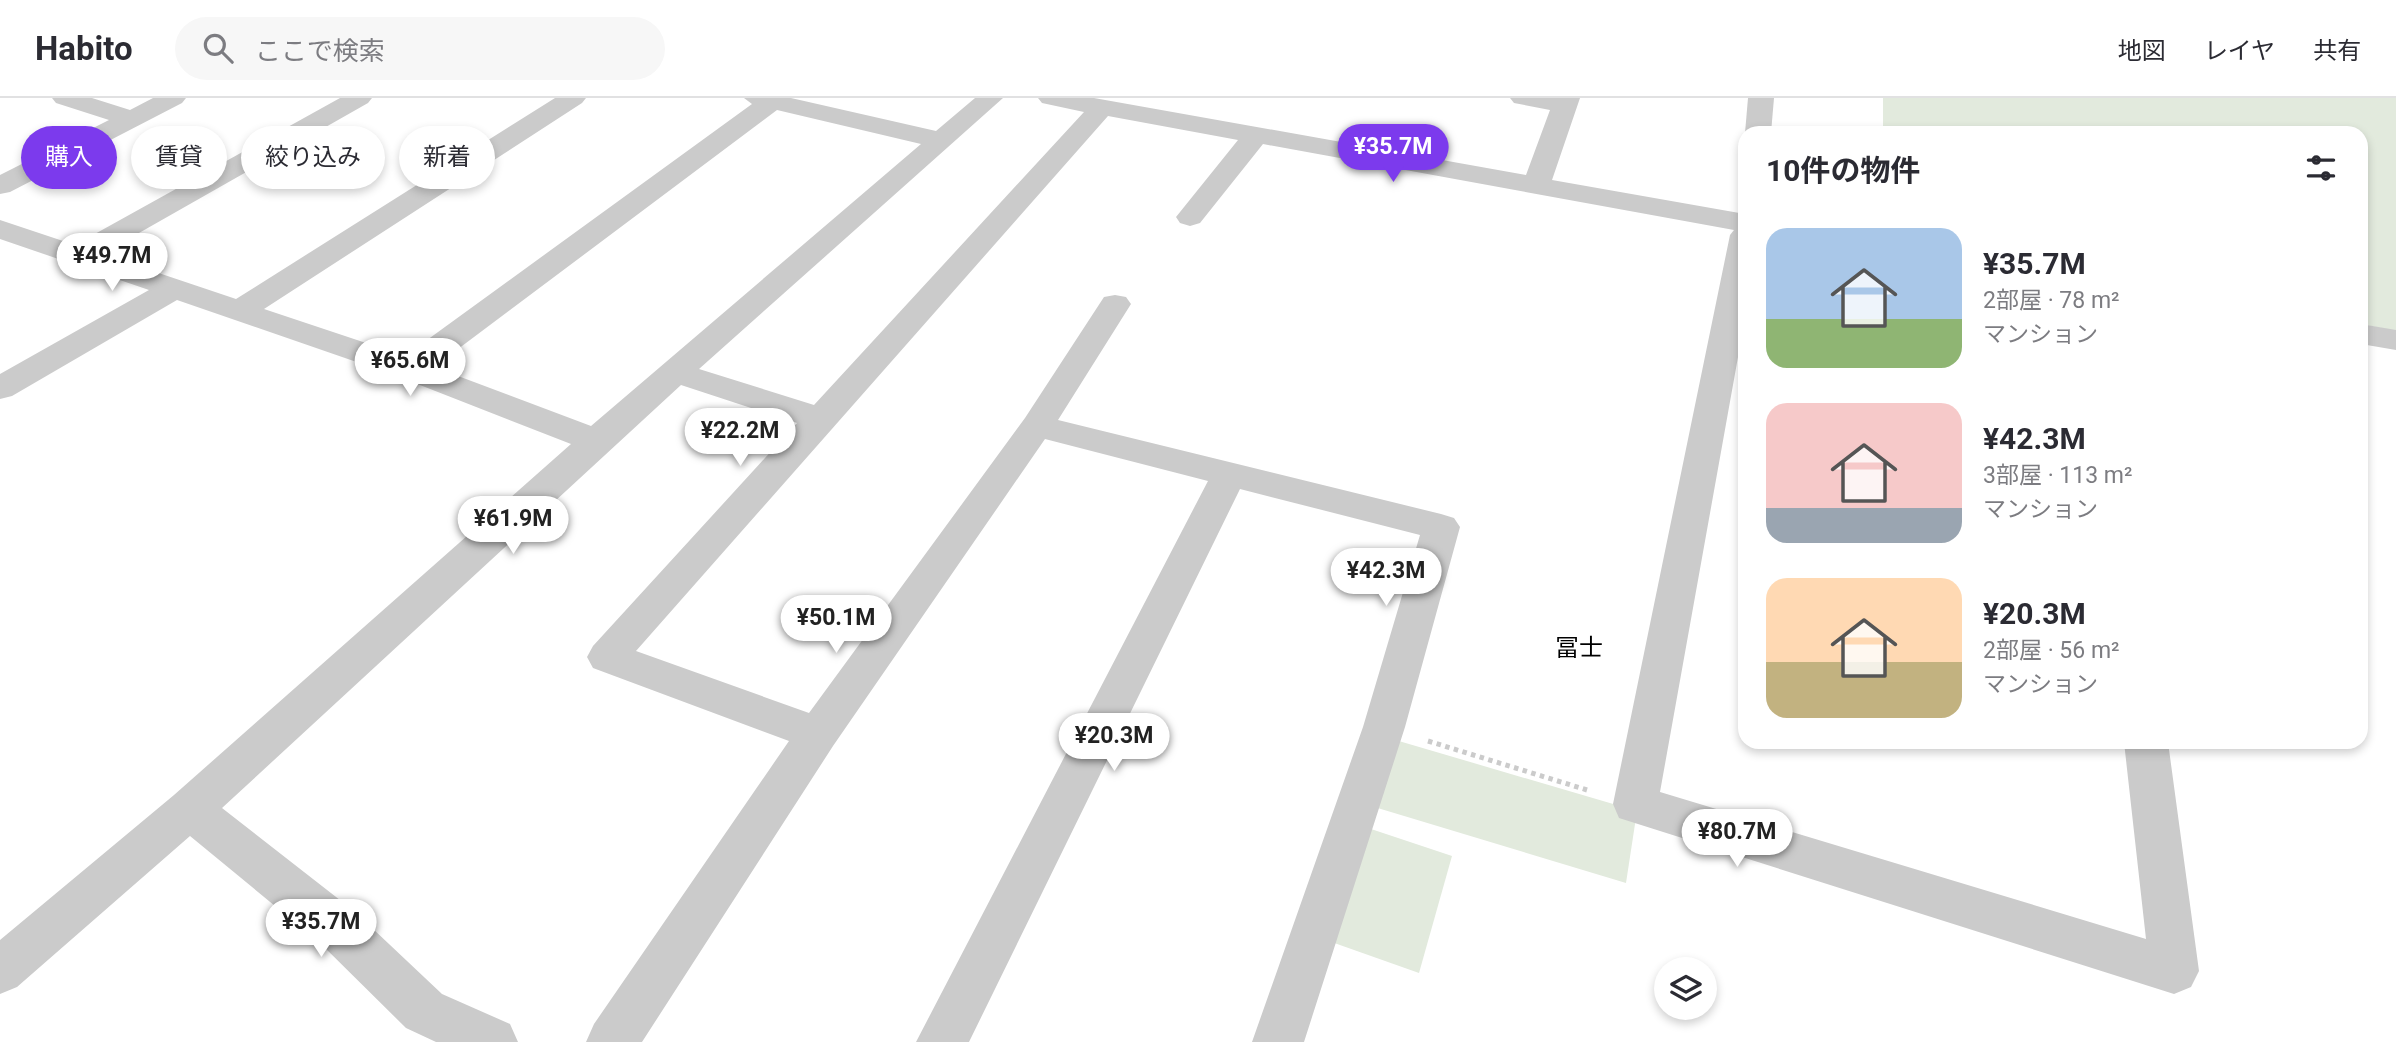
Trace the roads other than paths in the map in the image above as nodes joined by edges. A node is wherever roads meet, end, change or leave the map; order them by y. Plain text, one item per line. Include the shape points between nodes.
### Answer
1 (65, 98) edge
2 (173, 98) edge
3 (359, 98) edge
4 (572, 98) edge
5 (990, 98) edge
6 (1051, 98) edge
7 (1523, 98) edge
8 (1761, 98) edge
9 (769, 99) edge
10 (1566, 102) edge
11 (1122, 106) edge
12 (132, 119) junction
13 (1759, 126) edge
14 (1256, 135) junction
15 (940, 141) junction
16 (1536, 185) junction
17 (0, 186) edge
18 (1190, 217) dead end
19 (1738, 222) edge
20 (7, 237) edge
21 (79, 255) junction
22 (1738, 271) edge
23 (175, 288) junction
24 (1115, 304) dead end
25 (240, 310) junction
26 (2368, 335) edge
27 (2396, 340) edge
28 (409, 369) junction
29 (675, 372) junction
30 (0, 388) edge
31 (822, 419) junction
32 (1037, 426) junction
33 (596, 441) junction
34 (1228, 475) junction
35 (818, 734) junction
36 (2147, 749) edge
37 (190, 810) junction
38 (0, 971) edge
39 (492, 1042) edge
40 (612, 1042) edge
41 (942, 1042) edge
42 (1278, 1042) edge

1 - 12 street
2 - 12 street
3 - 21 street
4 - 25 street
5 - 15 street
6 - 11 street
7 - 10 street
8 - 13 street
9 - 15 street
9 - 28 street
10 - 16 street
11 - 14 street
11 - 31 street
12 - 17 street
14 - 16 street
14 - 18 street
15 - 29 street
16 - 19 street
20 - 21 street
21 - 23 street
22 - 36 street via 1635,804 2174,971
23 - 25 street
23 - 30 street
24 - 32 street
25 - 28 street
26 - 27 street
28 - 33 street
29 - 31 street
29 - 33 street
31 - 35 street via 607,657
32 - 34 street
32 - 35 street
33 - 37 street
34 - 41 street
34 - 42 street via 1441,527 1384,727
35 - 40 street
37 - 38 street
37 - 39 street via 337,927 424,1011

